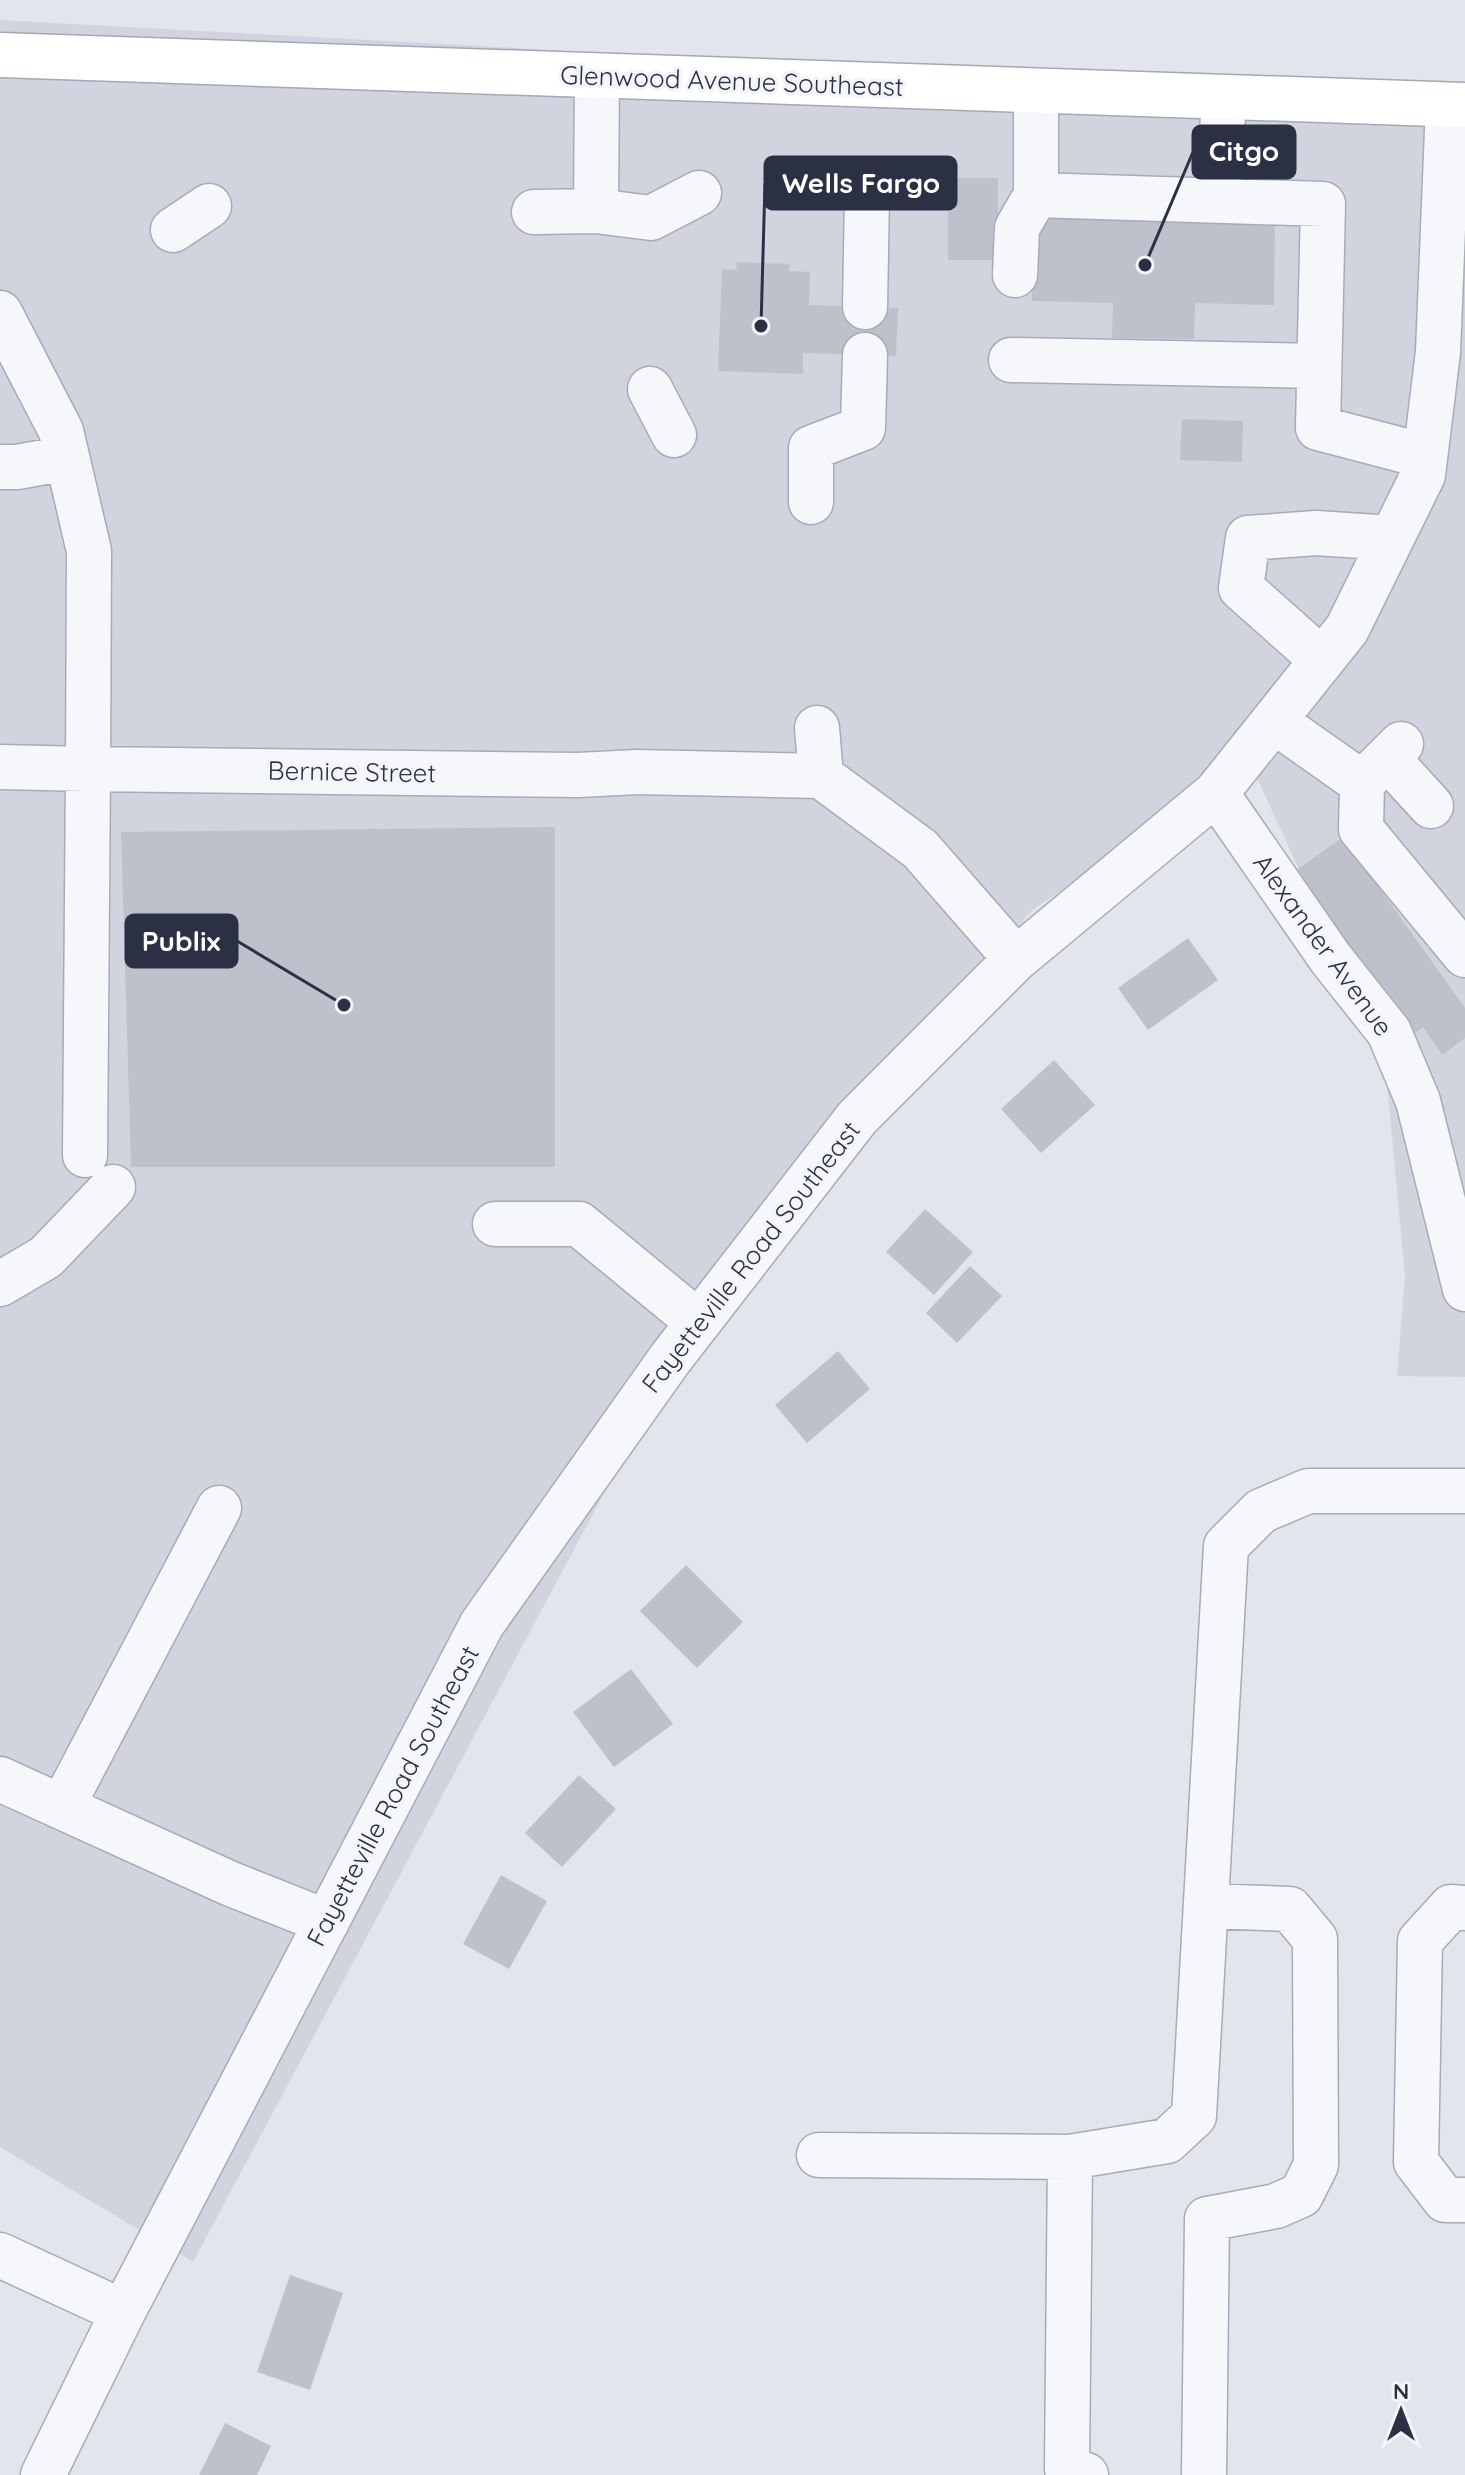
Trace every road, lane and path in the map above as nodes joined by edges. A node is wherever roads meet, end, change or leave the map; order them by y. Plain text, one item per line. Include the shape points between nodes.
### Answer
1 (0, 55) edge
2 (597, 77) junction
3 (1036, 92) junction
4 (1224, 98) junction
5 (1457, 105) edge
6 (699, 193) dead end
7 (867, 195) dead end
8 (1036, 195) junction
9 (1218, 200) junction
10 (209, 206) dead end
11 (596, 211) junction
12 (534, 212) dead end
13 (173, 230) dead end
14 (1015, 275) dead end
15 (865, 307) dead end
16 (0, 313) edge
17 (1452, 351) edge
18 (865, 355) dead end
19 (1011, 360) dead end
20 (1319, 366) junction
21 (650, 389) dead end
22 (674, 435) dead end
23 (1425, 456) junction
24 (67, 458) junction
25 (0, 467) edge
26 (811, 502) dead end
27 (1392, 538) junction
28 (1322, 660) junction
29 (1274, 721) junction
30 (817, 728) dead end
31 (1383, 762) junction
32 (0, 767) edge
33 (88, 769) junction
34 (821, 776) junction
35 (1216, 793) junction
36 (1431, 806) dead end
37 (1465, 955) edge
38 (1016, 959) junction
39 (495, 1224) dead end
40 (0, 1284) edge
41 (1465, 1289) edge
42 (698, 1322) junction
43 (1465, 1491) edge
44 (219, 1508) dead end
45 (0, 1779) edge
46 (62, 1807) junction
47 (1206, 1906) junction
48 (1465, 1908) edge
49 (327, 1922) junction
50 (819, 2155) dead end
51 (1070, 2157) junction
52 (1465, 2200) edge
53 (0, 2255) edge
54 (123, 2312) junction
55 (43, 2475) edge
56 (1086, 2475) edge
57 (1204, 2475) edge

1 - 2 main road, Glenwood Avenue Southeast
2 - 3 main road, Glenwood Avenue Southeast
2 - 11 street
3 - 4 main road, Glenwood Avenue Southeast
3 - 8 street
4 - 5 main road, Glenwood Avenue Southeast
4 - 9 street
5 - 17 street, Fayetteville Road Southeast
6 - 11 street via 650,234
7 - 15 street
8 - 9 street
8 - 14 street via 1017,228
9 - 20 street via 1323,204
10 - 13 street
11 - 12 street
16 - 24 street via 61,431
17 - 23 street, Fayetteville Road Southeast
18 - 26 street via 863,428 811,448
19 - 20 street
20 - 23 street via 1318,428
21 - 22 street
23 - 27 street, Fayetteville Road Southeast via 1423,475
24 - 25 street
24 - 33 street via 89,551
27 - 28 street, Fayetteville Road Southeast via 1347,629
27 - 28 street via 1316,533 1248,538 1241,588
28 - 29 street, Fayetteville Road Southeast
29 - 31 street
29 - 35 street, Fayetteville Road Southeast
30 - 34 street
31 - 36 street
31 - 37 street via 1361,829
32 - 33 street, Bernice Street
33 - 34 street, Bernice Street
33 - 40 street via 99,1171 46,1257
34 - 38 street via 920,849
35 - 38 street, Fayetteville Road Southeast
35 - 41 street, Alexander Avenue via 1331,959 1389,1032 1418,1101
38 - 42 street, Fayetteville Road Southeast via 857,1118
39 - 42 street via 579,1224
42 - 49 street, Fayetteville Road Southeast via 482,1624
43 - 47 street via 1308,1491 1261,1511 1226,1546
44 - 46 street
45 - 46 street
46 - 49 street
47 - 51 street via 1194,2116 1167,2141
47 - 57 street via 1290,1909 1315,1939 1316,2165 1301,2195 1276,2206 1207,2219
48 - 52 street via 1451,1907 1420,1941 1416,2162 1445,2200
49 - 54 street, Fayetteville Road Southeast
50 - 51 street
51 - 56 street via 1067,2469
53 - 54 street
54 - 55 street, Fayetteville Road Southeast

